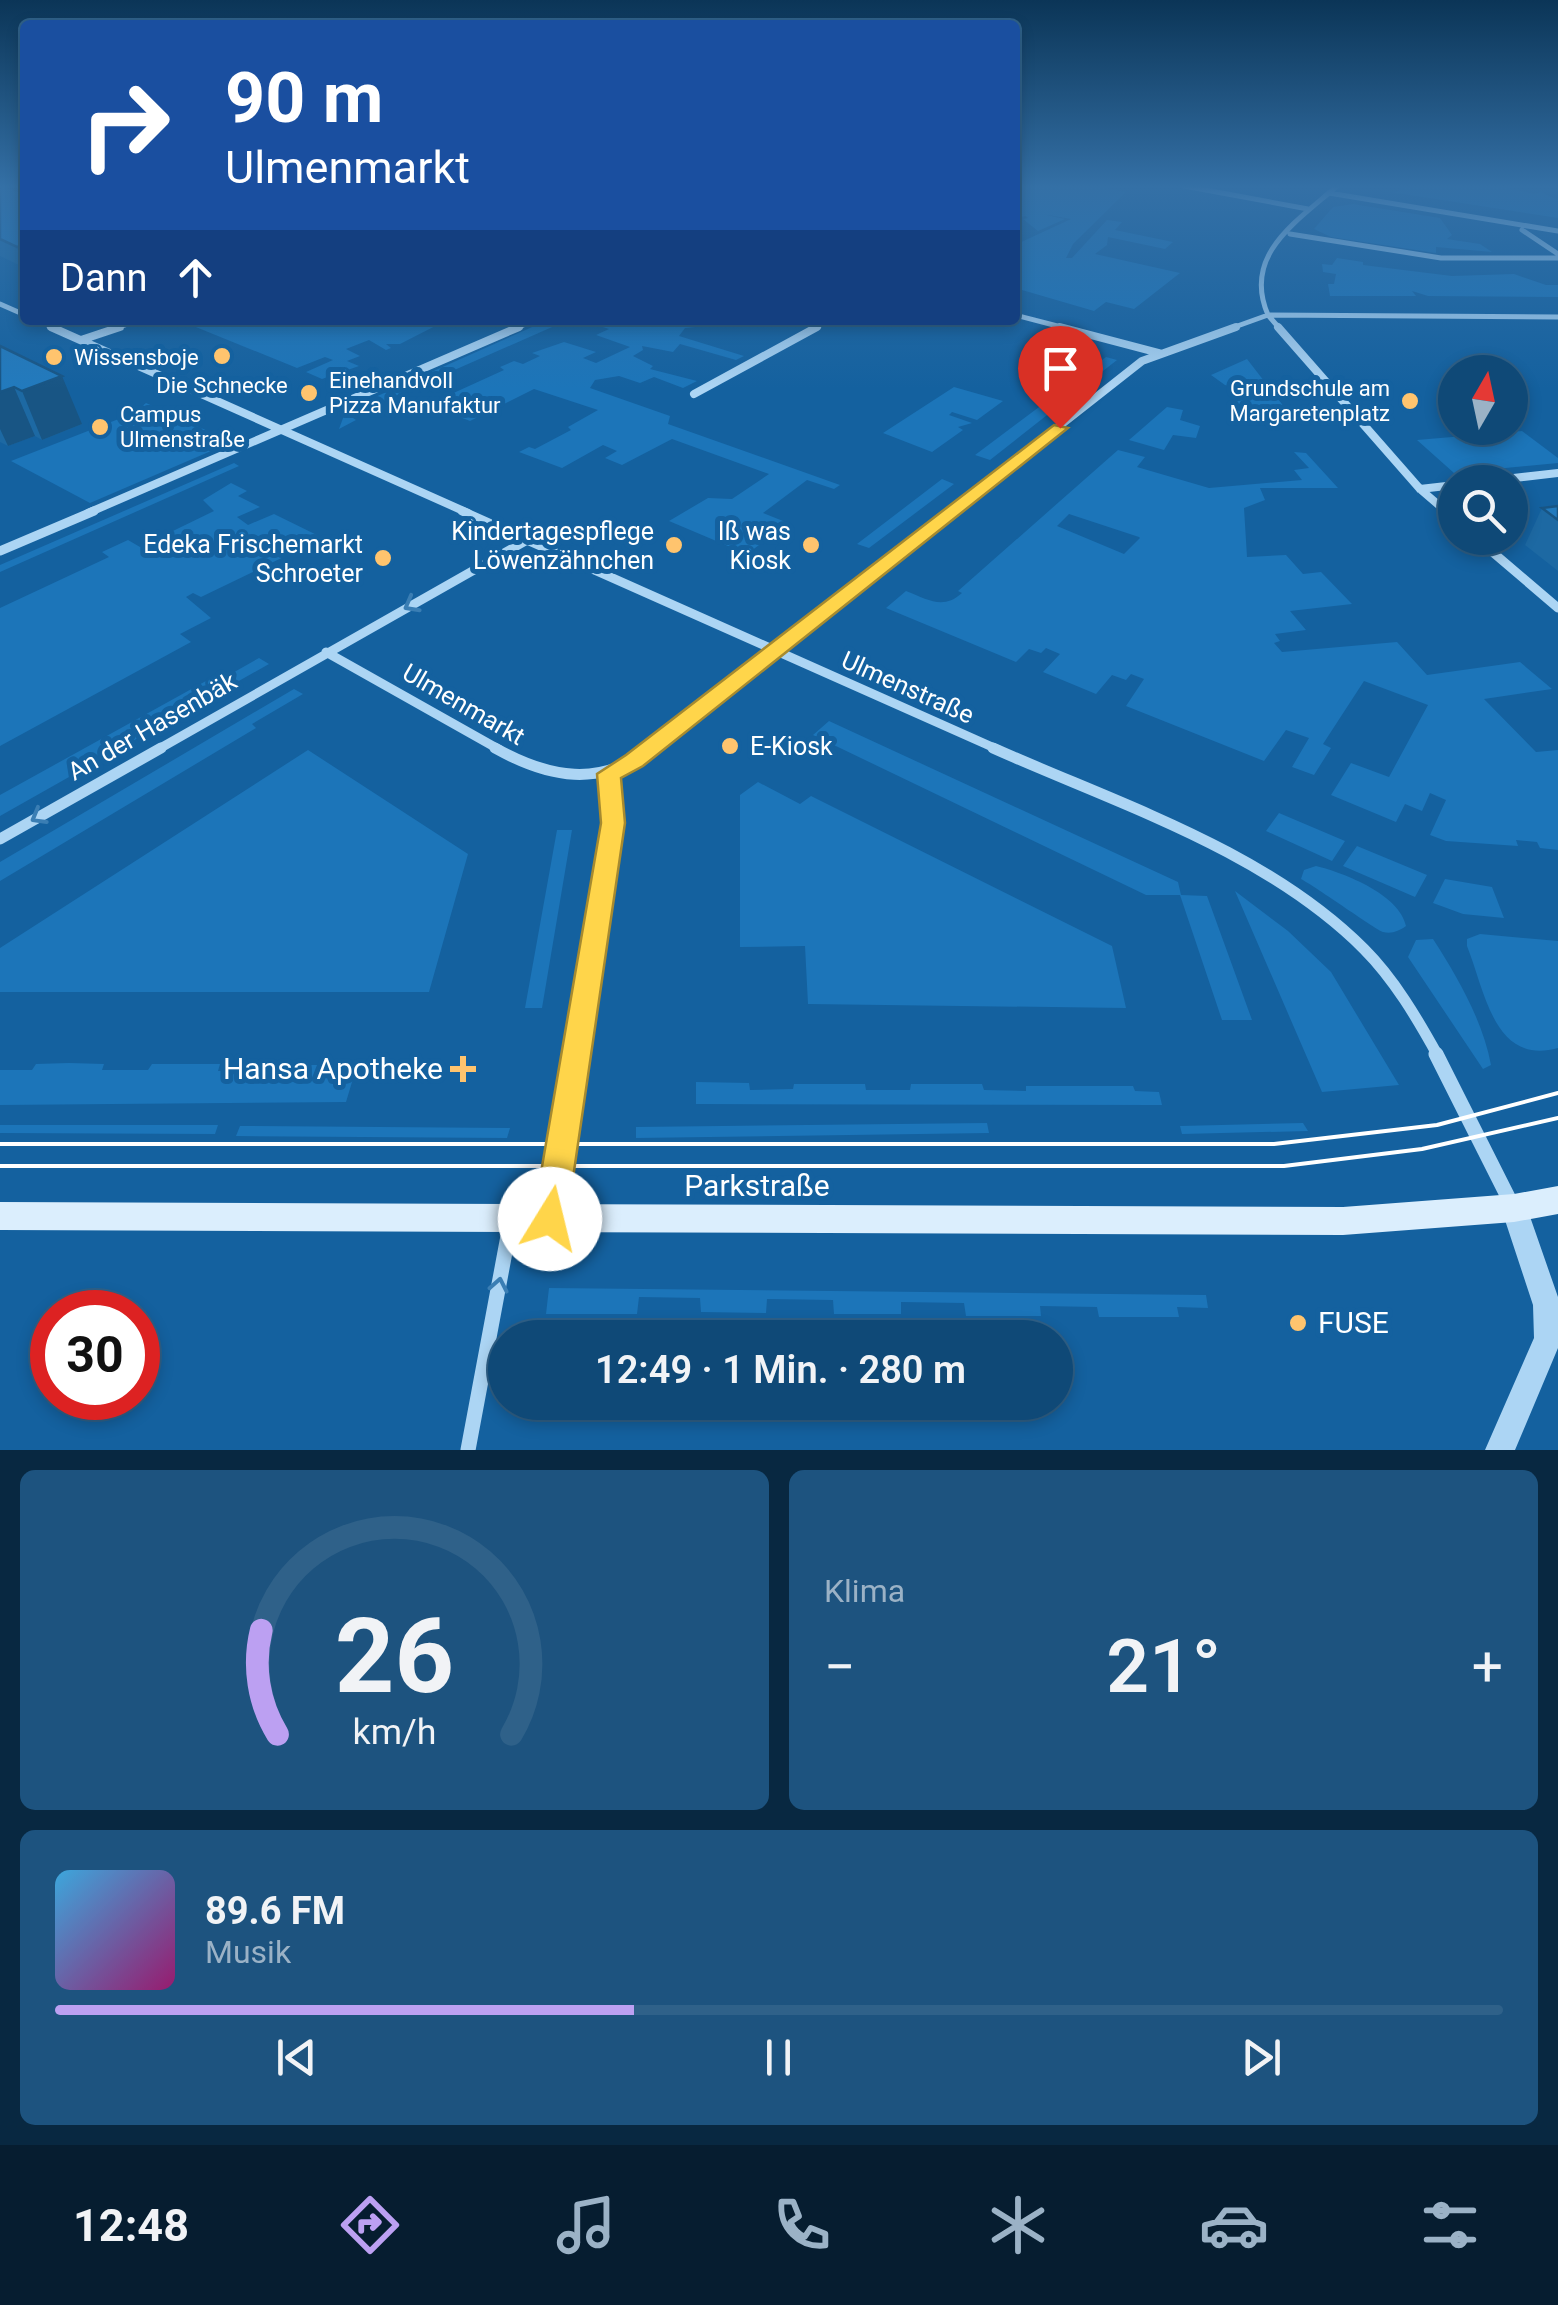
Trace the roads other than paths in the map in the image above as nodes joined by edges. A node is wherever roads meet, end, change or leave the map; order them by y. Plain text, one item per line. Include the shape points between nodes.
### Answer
1 (1273, 254) edge
2 (1413, 254) edge
3 (1558, 256) edge
4 (1020, 316) edge
5 (1268, 316) junction
6 (1558, 317) edge
7 (46, 325) edge
8 (126, 325) edge
9 (524, 325) edge
10 (820, 325) edge
11 (80, 341) junction
12 (1163, 354) junction
13 (694, 394) dead end
14 (280, 431) junction
15 (1558, 474) edge
16 (1528, 477) edge
17 (1438, 487) edge
18 (1420, 489) junction
19 (1438, 505) edge
20 (526, 540) junction
21 (0, 550) edge
22 (1496, 555) edge
23 (1558, 608) edge
24 (775, 651) junction
25 (326, 652) junction
26 (609, 774) junction
27 (0, 838) edge
28 (1558, 1200) edge
29 (1514, 1208) junction
30 (0, 1216) edge
31 (550, 1219) junction
32 (511, 1220) junction
33 (468, 1450) edge
34 (1500, 1450) edge

1 - 5 street via 1259,284
2 - 3 street
4 - 12 street
5 - 6 street
5 - 12 street, Ulmenmarkt
5 - 18 street
7 - 11 street, Ulmenstraße
8 - 11 street
9 - 14 street
10 - 13 street
11 - 14 street, Ulmenstraße
12 - 24 street, Ulmenmarkt via 1142,361
14 - 20 street, Ulmenstraße
14 - 21 street
15 - 16 street
17 - 18 street
18 - 19 street
20 - 24 street, Ulmenstraße
20 -> 25 street
22 - 23 street
24 - 26 street, Ulmenmarkt via 635,761
24 - 29 street, Ulmenstraße via 1209,844 1330,920 1368,953 1402,1001
25 - 26 street, Ulmenmarkt via 524,764 579,779
25 -> 27 street, An der Hasenbäk
26 - 31 street via 613,823
28 - 29 main road, Parkstraße
29 - 31 main road, Parkstraße via 1366,1220
29 - 34 street via 1547,1305 1548,1338
30 - 32 main road, Parkstraße
31 - 32 main road, Parkstraße
33 -> 32 street

